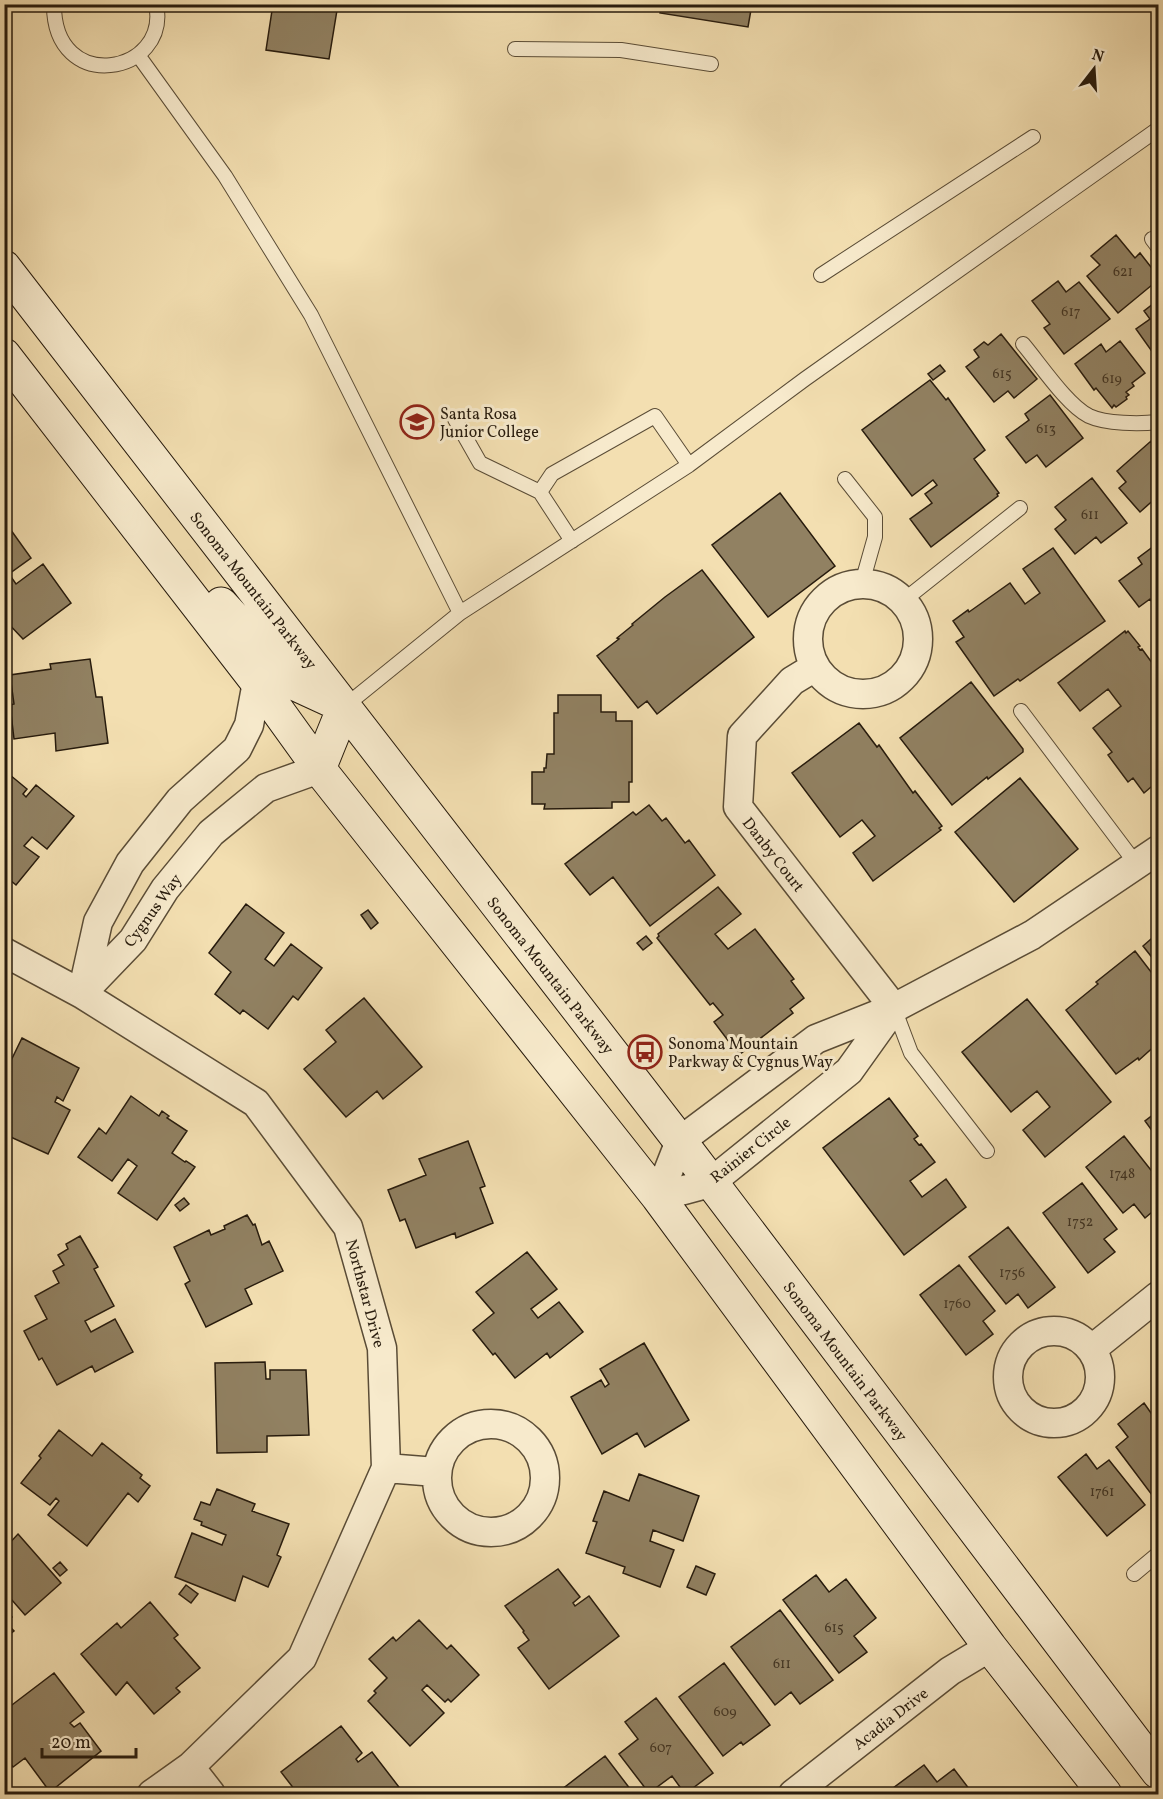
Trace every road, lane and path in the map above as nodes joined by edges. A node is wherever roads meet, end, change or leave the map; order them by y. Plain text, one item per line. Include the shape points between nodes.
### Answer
1 (54, 4) edge
2 (156, 4) edge
3 (515, 49) dead end
4 (138, 55) junction
5 (711, 64) dead end
6 (1158, 129) edge
7 (1033, 137) dead end
8 (4, 267) edge
9 (821, 275) dead end
10 (1023, 344) dead end
11 (4, 356) edge
12 (455, 419) dead end
13 (1158, 422) edge
14 (80, 454) junction
15 (689, 465) junction
16 (845, 479) dead end
17 (540, 492) junction
18 (1020, 507) dead end
19 (572, 541) junction
20 (862, 583) junction
21 (903, 601) junction
22 (460, 613) junction
23 (815, 667) junction
24 (257, 682) junction
25 (344, 707) junction
26 (1021, 711) dead end
27 (320, 769) junction
28 (1148, 857) edge
29 (4, 952) edge
30 (82, 994) junction
31 (894, 1008) junction
32 (680, 1142) junction
33 (987, 1151) dead end
34 (710, 1183) junction
35 (658, 1197) junction
36 (1158, 1296) edge
37 (1092, 1349) dead end
38 (386, 1468) junction
39 (436, 1472) dead end
40 (1158, 1554) edge
41 (1134, 1574) dead end
42 (990, 1647) junction
43 (190, 1767) junction
44 (1158, 1771) edge
45 (152, 1794) edge
46 (211, 1794) edge
47 (793, 1794) edge
48 (1105, 1794) edge

1 - 4 lane via 54,22 71,54 86,63 104,66 122,64
2 - 4 lane via 155,28
3 - 5 lane via 621,50
4 - 22 lane via 225,176 311,315
6 - 15 lane
7 - 9 lane
8 - 25 main road, Sonoma Mountain Parkway
10 - 13 lane via 1073,405 1090,416 1134,424
11 - 14 main road
12 - 17 lane via 480,463
14 - 24 main road
14 - 25 main road via 274,661 287,680
15 - 17 lane via 655,416 552,474
15 - 19 lane
16 - 20 lane via 875,517 875,537
17 - 19 lane
18 - 21 lane
19 - 22 lane
20 - 21 street via 881,586
20 - 23 street via 843,587 827,597 815,612 808,630
21 - 23 street via 918,628 918,645 914,662 891,687 875,693 841,690
22 - 25 lane
23 - 31 street, Danby Court via 792,681 742,736 738,807
24 - 27 main road
24 - 30 street, Cygnus Way via 249,725 237,749 180,800 130,863 98,922
25 - 27 main road
25 - 32 main road, Sonoma Mountain Parkway
26 - 28 lane
27 - 30 street, Cygnus Way via 266,788 211,832 165,889 133,940
27 - 35 main road
28 - 31 street, Rainier Circle via 1032,935
29 - 30 street, Northstar Drive
30 - 38 street, Northstar Drive via 256,1103 348,1227 382,1348
31 - 32 street, Rainier Circle via 816,1039
31 - 33 lane via 911,1053
31 - 34 street, Rainier Circle via 849,1071
32 - 34 main road, Sonoma Mountain Parkway
32 - 35 street
34 - 35 street, Rainier Circle
34 - 44 main road, Sonoma Mountain Parkway
35 - 42 main road
36 - 37 street
38 - 39 street
38 - 43 street, Northstar Drive via 302,1658
40 - 41 lane
42 - 47 street, Acadia Drive via 950,1671
42 - 48 main road
43 - 45 street, Northstar Drive
43 - 46 street

